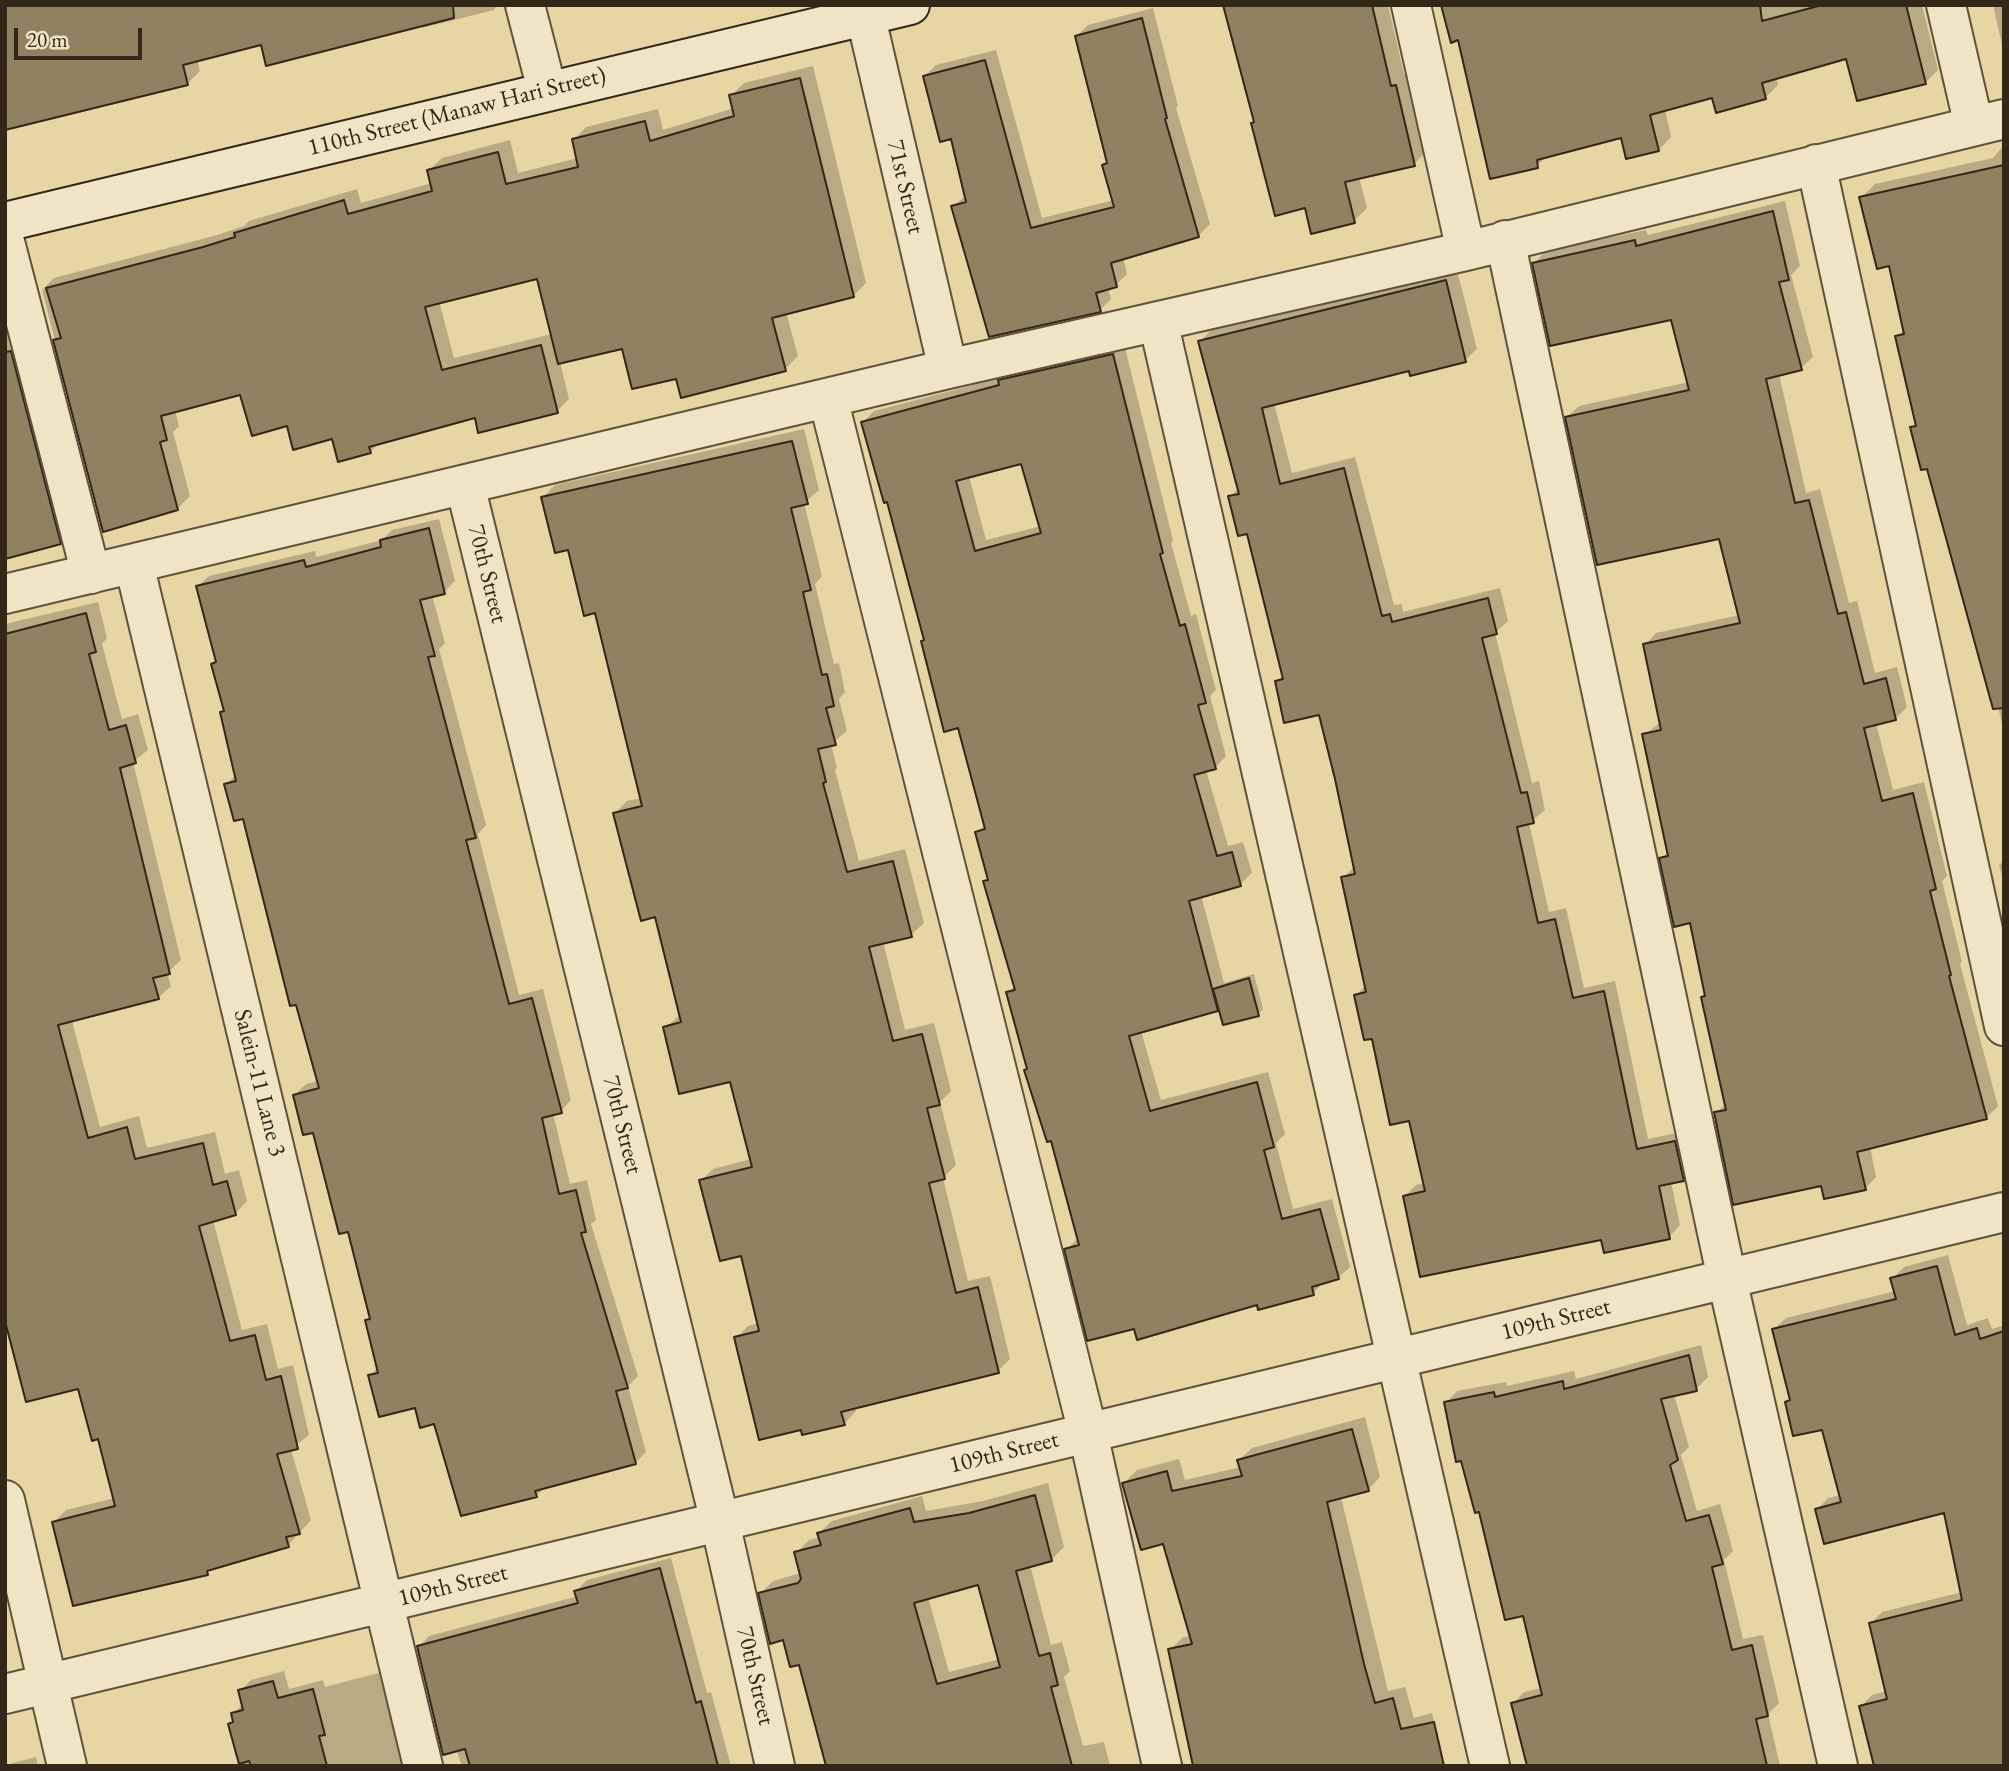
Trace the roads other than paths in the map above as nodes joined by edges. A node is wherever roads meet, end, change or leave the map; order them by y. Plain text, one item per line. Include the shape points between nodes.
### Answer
1 (525, 5) edge
2 (910, 5) edge
3 (1411, 5) edge
4 (1946, 5) edge
5 (864, 10) edge
6 (547, 90) junction
7 (1989, 123) edge
8 (1816, 164) junction
9 (5, 222) edge
10 (1505, 240) junction
11 (5, 242) edge
12 (1466, 251) junction
13 (1157, 321) junction
14 (948, 369) junction
15 (828, 398) junction
16 (465, 485) junction
17 (134, 564) junction
18 (91, 574) junction
19 (5, 594) edge
20 (2004, 1026) edge
21 (2004, 1212) edge
22 (1727, 1279) junction
23 (1396, 1359) junction
24 (1088, 1433) junction
25 (5, 1500) edge
26 (720, 1522) junction
27 (385, 1602) junction
28 (47, 1684) junction
29 (5, 1694) edge
30 (67, 1766) edge
31 (423, 1766) edge
32 (775, 1766) edge
33 (1162, 1766) edge
34 (1490, 1766) edge
35 (1838, 1766) edge

1 - 6 street
2 - 5 street, 110th Street (Manaw Hari Street)
3 - 12 street
4 - 7 street
5 - 6 street, 110th Street (Manaw Hari Street)
5 - 14 street, 71st Street
6 - 9 street, 110th Street (Manaw Hari Street)
7 - 8 street
8 - 10 street
8 - 20 street
10 - 12 street
10 - 22 street
11 - 18 street
12 - 13 street
13 - 14 street
13 - 23 street
14 - 15 street
15 - 16 street
15 - 24 street
16 - 17 street
16 - 26 street, 70th Street
17 - 18 street
17 - 27 street, Salein-11 Lane 3
18 - 19 street
21 - 22 street, 109th Street
22 - 23 street, 109th Street
22 - 35 street
23 - 24 street, 109th Street
23 - 34 street
24 - 26 street, 109th Street
24 - 33 street
25 - 28 street
26 - 27 street, 109th Street
26 - 32 street, 70th Street
27 - 28 street, 109th Street
27 - 31 street, Salein-11 Lane 3
28 - 29 street, 109th Street
28 - 30 street

